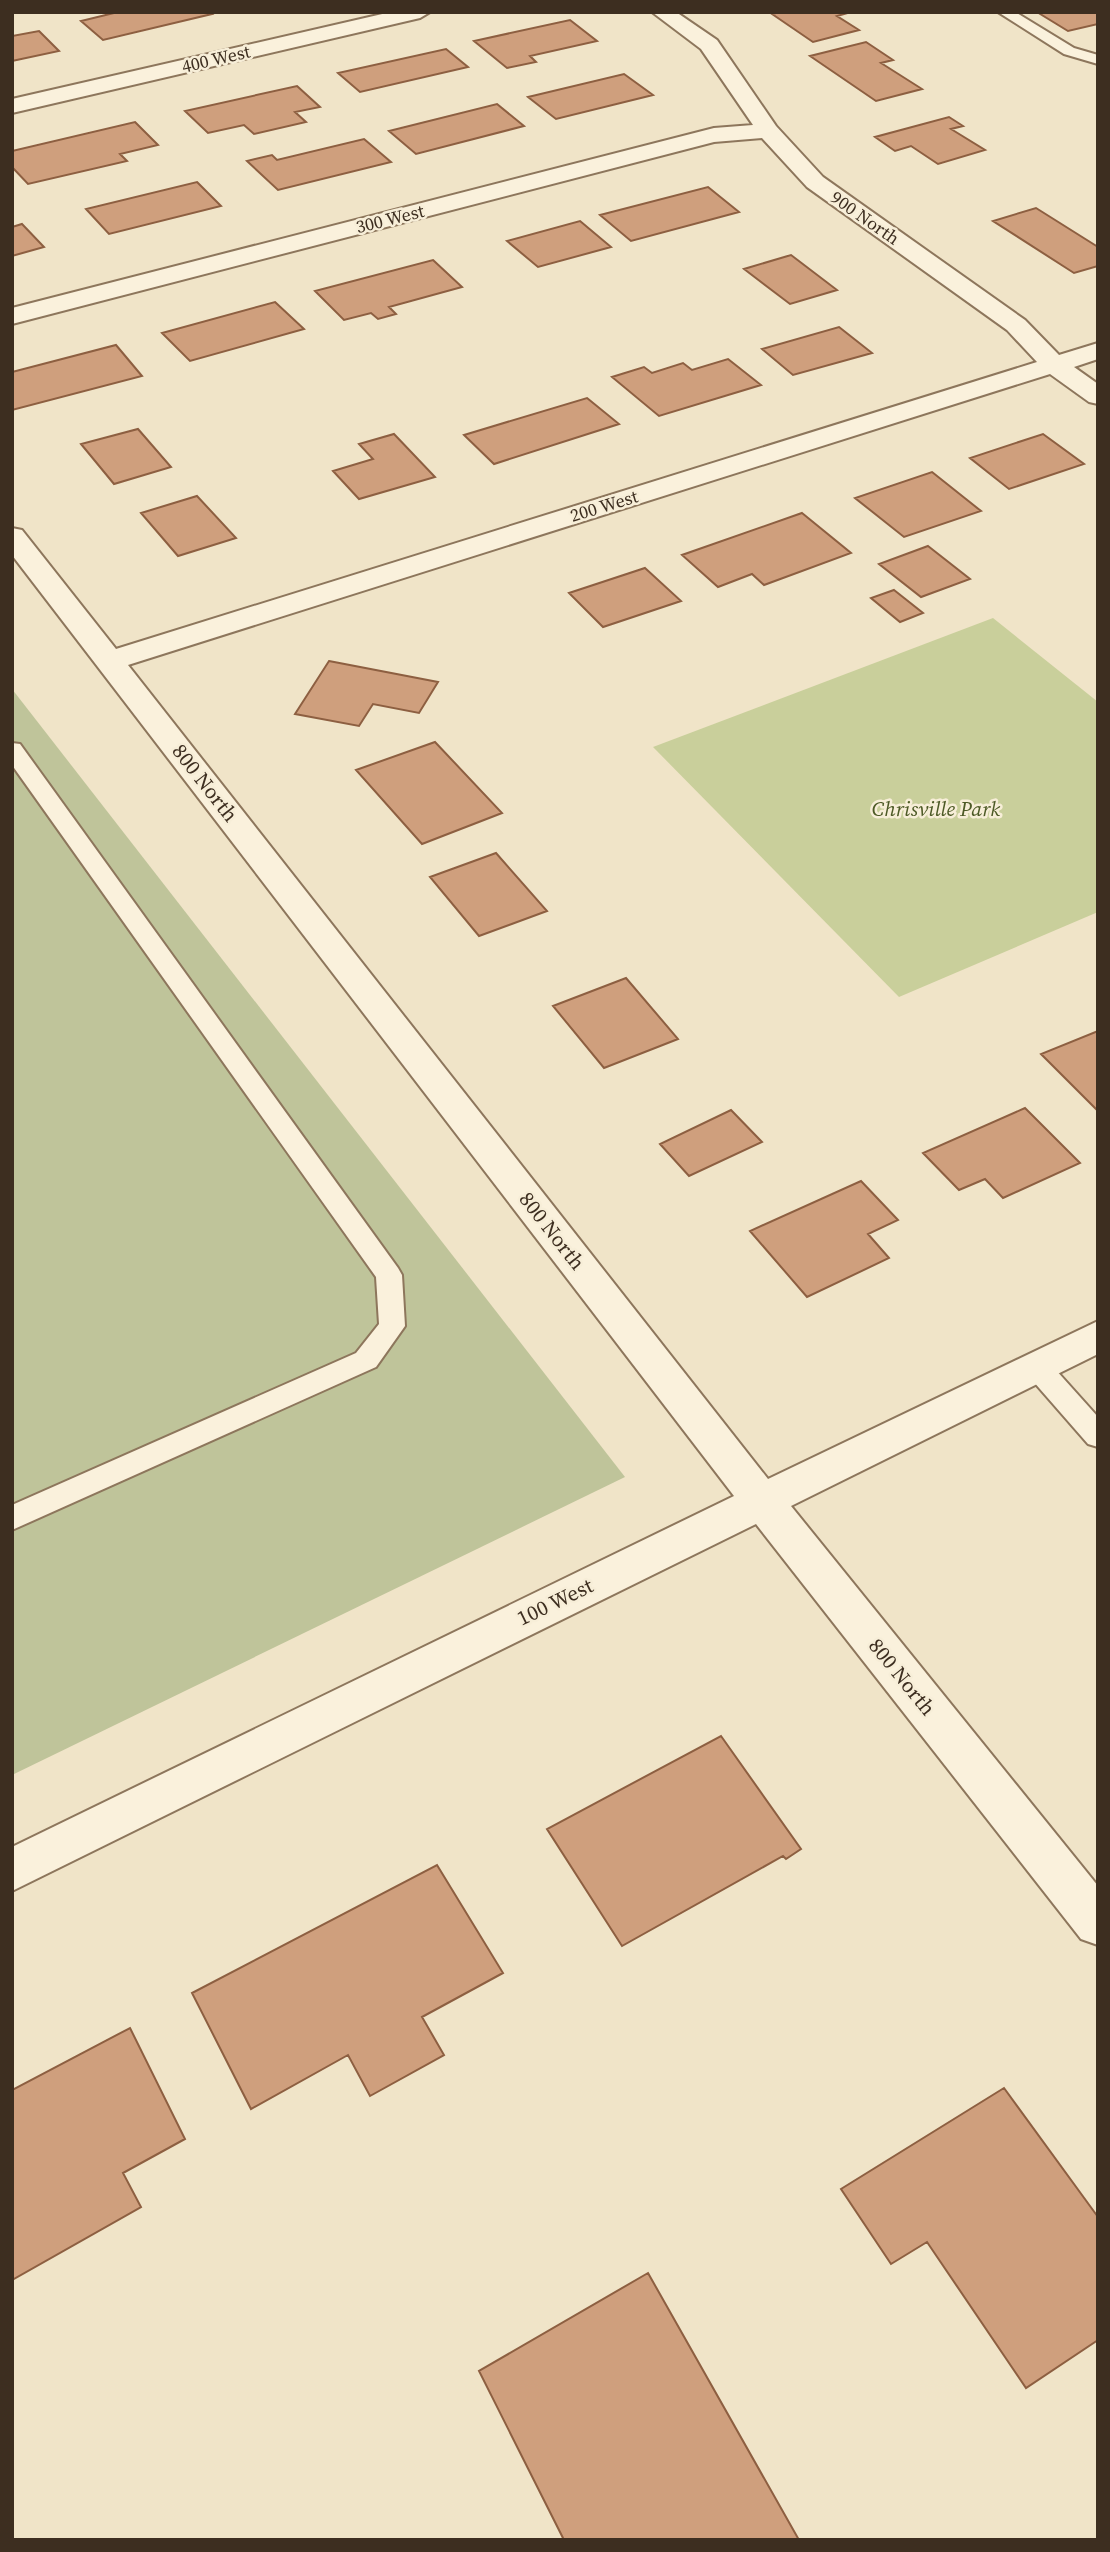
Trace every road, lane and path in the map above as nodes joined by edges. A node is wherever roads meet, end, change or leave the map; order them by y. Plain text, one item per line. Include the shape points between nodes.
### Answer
1 (420, 12) edge
2 (662, 12) edge
3 (1005, 12) edge
4 (1098, 60) edge
5 (12, 106) edge
6 (768, 131) junction
7 (12, 316) edge
8 (1098, 351) edge
9 (1054, 365) junction
10 (1098, 396) edge
11 (12, 536) edge
12 (110, 661) junction
13 (12, 749) edge
14 (1098, 1336) edge
15 (1036, 1366) junction
16 (1098, 1436) edge
17 (761, 1500) junction
18 (12, 1518) edge
19 (12, 1870) edge
20 (1098, 1923) edge

1 - 5 street, 400 West
2 - 6 street, 900 North via 709,45
3 - 4 lane via 1069,51
6 - 7 street, 300 West via 714,135
6 - 9 street, 900 North via 815,182 1016,325
8 - 9 street, 200 West
9 - 10 street, 900 North
9 - 12 street, 200 West
11 - 12 street, 800 North
12 - 17 street, 800 North
13 - 18 lane via 389,1275 392,1326 366,1360
14 - 15 street, 100 West
15 - 16 lane
15 - 17 street, 100 West
17 - 19 street, 100 West
17 - 20 street, 800 North

